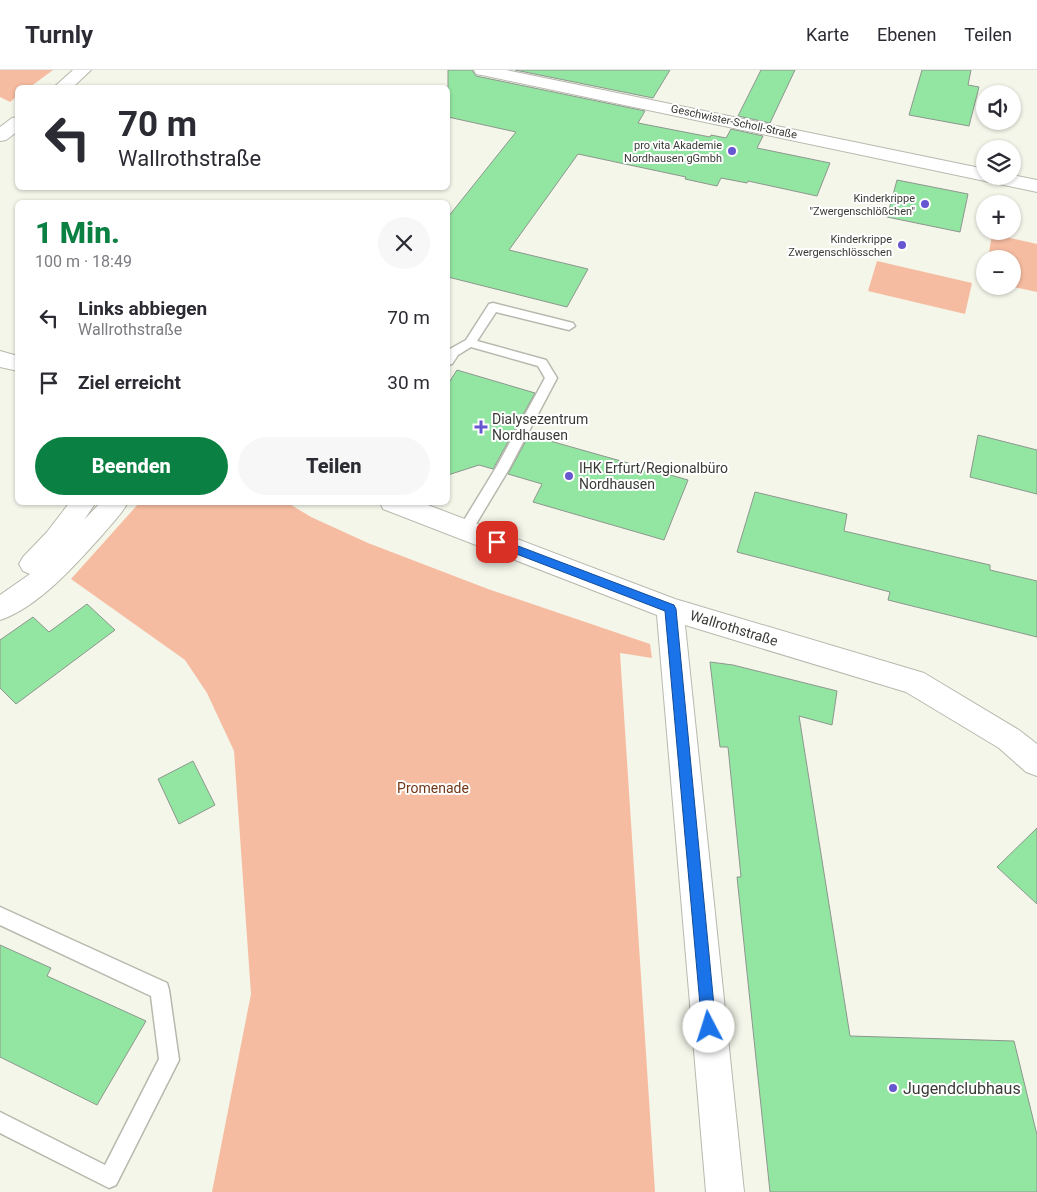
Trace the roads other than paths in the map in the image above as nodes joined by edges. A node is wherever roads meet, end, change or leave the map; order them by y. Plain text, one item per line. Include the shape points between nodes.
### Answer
1 (82, 70) edge
2 (482, 70) edge
3 (64, 85) edge
4 (15, 124) edge
5 (0, 136) edge
6 (976, 173) edge
7 (1021, 183) edge
8 (1037, 186) edge
9 (569, 326) dead end
10 (470, 343) junction
11 (450, 358) edge
12 (0, 359) edge
13 (15, 363) edge
14 (82, 505) edge
15 (113, 505) edge
16 (400, 505) edge
17 (465, 530) junction
18 (0, 598) edge
19 (0, 609) edge
20 (670, 609) junction
21 (1037, 762) edge
22 (0, 916) edge
23 (0, 1122) edge
24 (725, 1192) edge

1 - 3 street
2 - 6 street, Geschwister-Scholl-Straße
4 - 5 street
7 - 8 street
9 - 10 lane via 493,307
10 - 11 lane
10 - 17 lane via 542,363 551,378
12 - 13 street
14 - 18 street via 56,539
15 - 19 street via 32,588
16 - 17 street, Wallrothstraße
17 - 20 street, Wallrothstraße
20 - 21 street, Wallrothstraße via 914,682 1009,739
20 - 24 street
22 - 23 lane via 160,990 169,1060 109,1178

